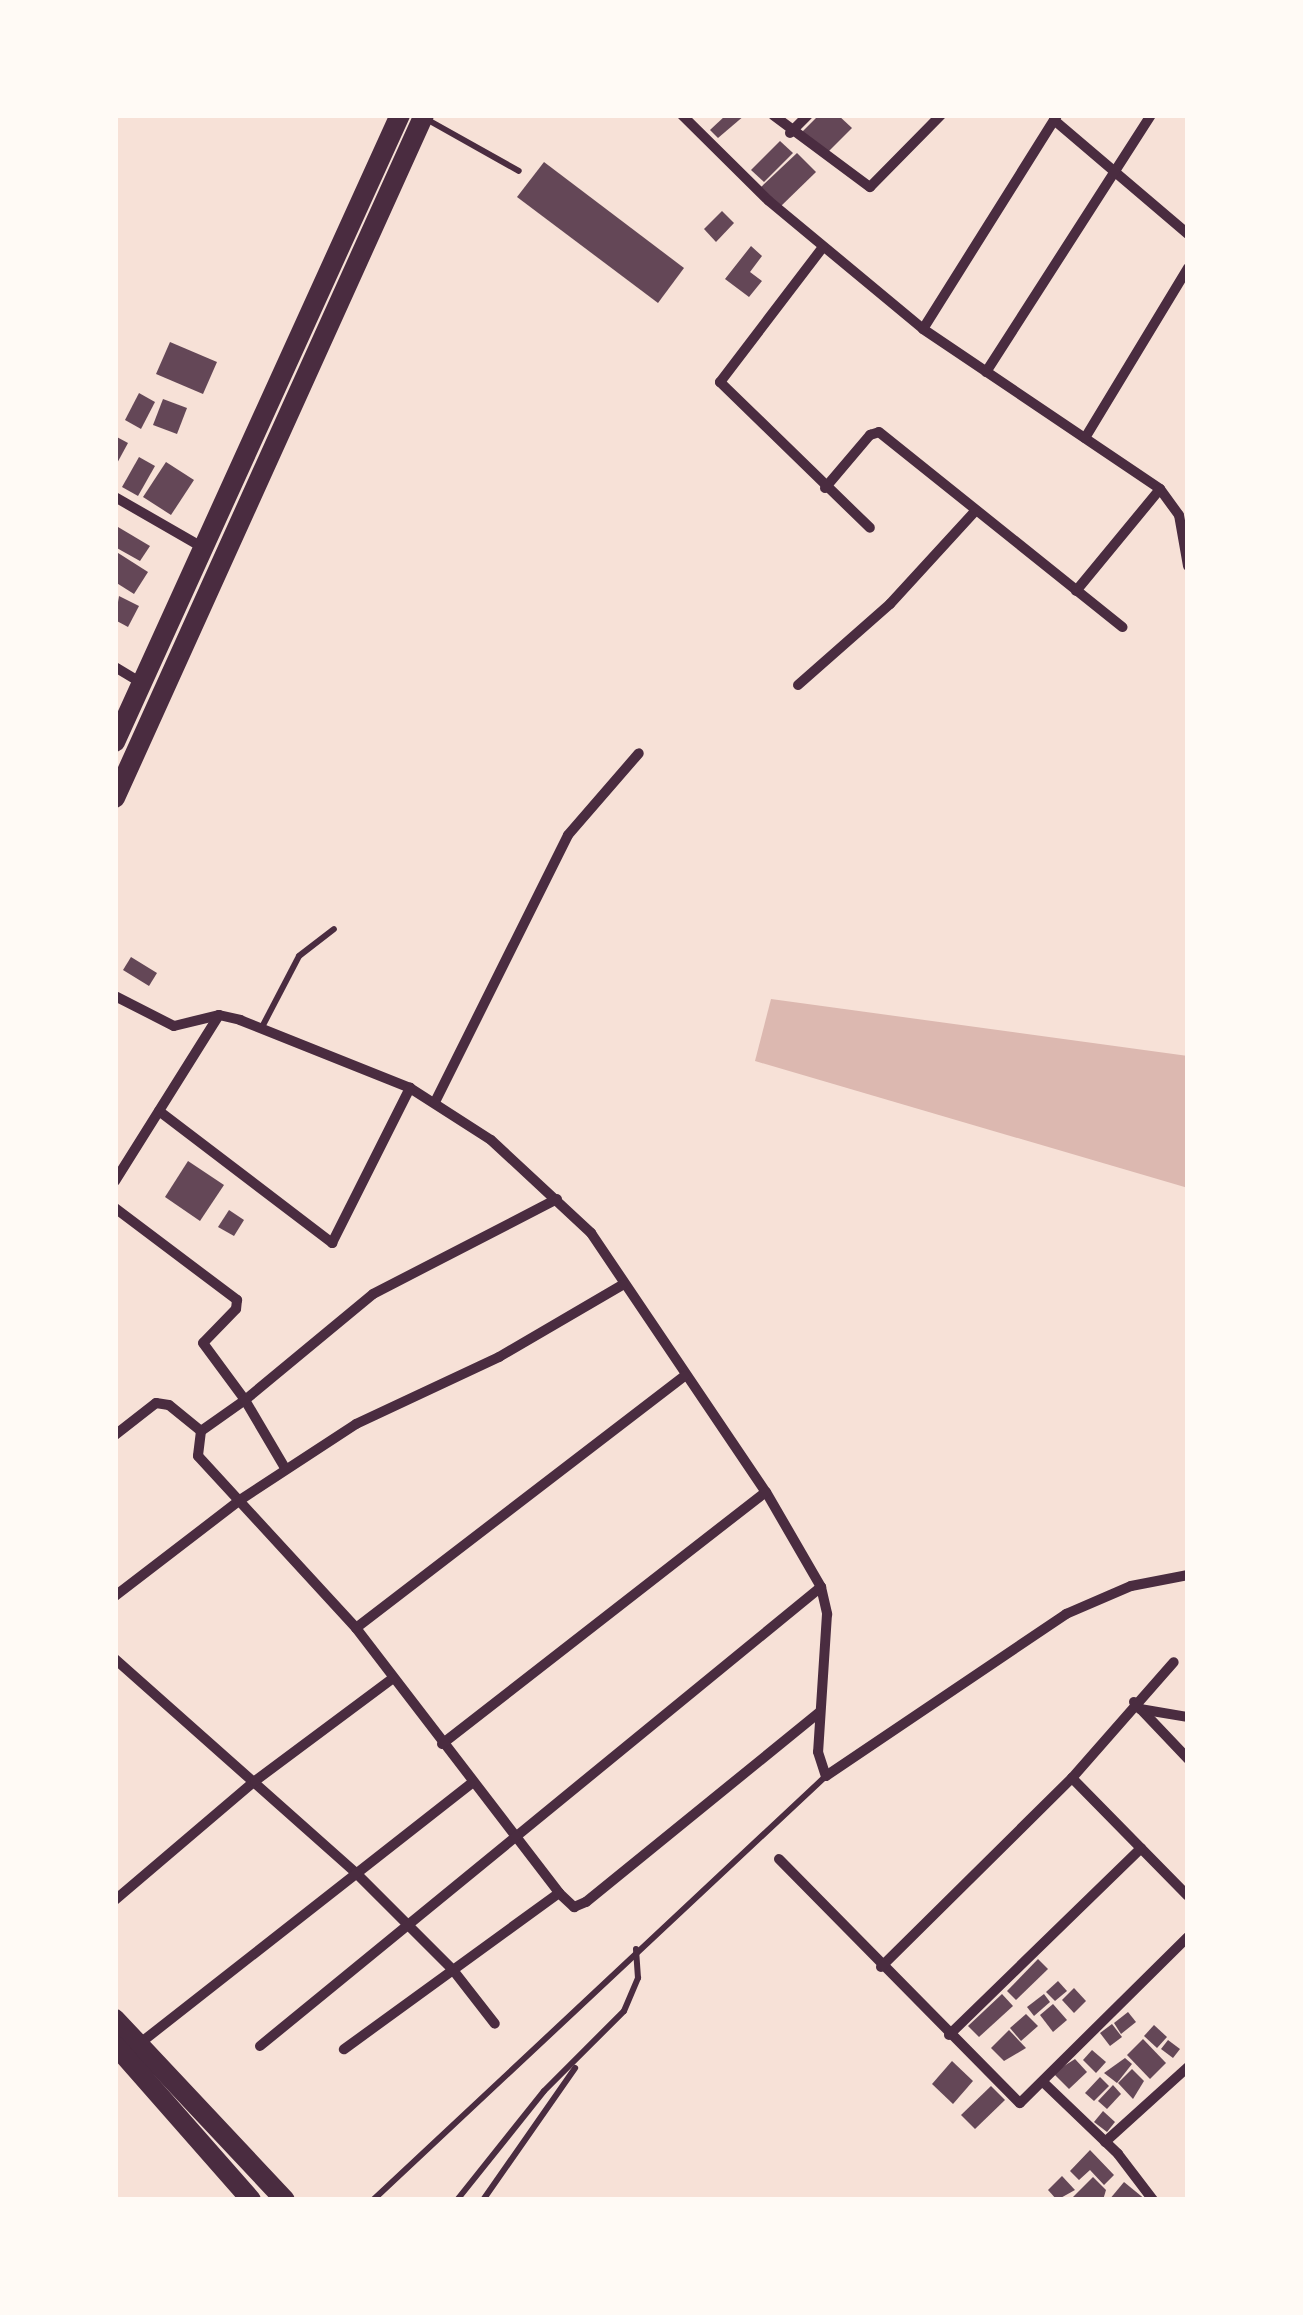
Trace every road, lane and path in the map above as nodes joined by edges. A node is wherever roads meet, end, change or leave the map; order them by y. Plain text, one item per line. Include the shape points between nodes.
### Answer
1 (400, 115) edge
2 (684, 115) edge
3 (773, 115) edge
4 (808, 115) edge
5 (941, 115) edge
6 (1151, 115) edge
7 (423, 116) edge
8 (1056, 118) edge
9 (790, 133) junction
10 (1112, 170) junction
11 (519, 171) dead end
12 (1188, 234) edge
13 (823, 247) junction
14 (1188, 268) edge
15 (923, 329) junction
16 (986, 372) junction
17 (1085, 438) junction
18 (825, 488) junction
19 (1160, 490) junction
20 (115, 497) edge
21 (976, 510) junction
22 (870, 528) dead end
23 (202, 547) junction
24 (1188, 566) edge
25 (1076, 591) junction
26 (1122, 628) dead end
27 (115, 667) edge
28 (142, 683) junction
29 (798, 685) dead end
30 (115, 742) edge
31 (639, 753) dead end
32 (115, 798) edge
33 (334, 930) dead end
34 (115, 996) edge
35 (218, 1015) junction
36 (262, 1030) junction
37 (410, 1088) junction
38 (435, 1102) junction
39 (159, 1111) junction
40 (115, 1182) edge
41 (558, 1199) junction
42 (115, 1208) edge
43 (622, 1286) junction
44 (684, 1376) junction
45 (245, 1400) junction
46 (201, 1431) junction
47 (115, 1435) edge
48 (285, 1468) junction
49 (766, 1492) junction
50 (240, 1500) junction
51 (1188, 1575) edge
52 (820, 1587) junction
53 (115, 1596) edge
54 (356, 1628) junction
55 (115, 1659) edge
56 (1174, 1662) dead end
57 (393, 1678) junction
58 (1137, 1705) junction
59 (820, 1712) junction
60 (1188, 1717) edge
61 (442, 1744) junction
62 (1188, 1759) edge
63 (826, 1776) junction
64 (1072, 1778) junction
65 (256, 1782) junction
66 (470, 1784) junction
67 (517, 1839) junction
68 (1141, 1848) junction
69 (779, 1859) dead end
70 (355, 1872) junction
71 (559, 1893) junction
72 (1188, 1896) edge
73 (115, 1900) edge
74 (409, 1926) junction
75 (1188, 1937) edge
76 (636, 1948) junction
77 (881, 1967) junction
78 (453, 1970) junction
79 (115, 2019) edge
80 (495, 2024) dead end
81 (949, 2034) junction
82 (115, 2045) edge
83 (138, 2045) junction
84 (260, 2046) dead end
85 (344, 2049) dead end
86 (582, 2058) junction
87 (1188, 2067) edge
88 (1043, 2082) junction
89 (1105, 2142) junction
90 (252, 2200) edge
91 (284, 2200) edge
92 (373, 2200) edge
93 (457, 2200) edge
94 (483, 2200) edge
95 (1153, 2200) edge

1 - 23 highway
2 - 13 street
3 - 9 street
4 - 9 street
5 - 9 street via 870,186
6 - 10 street
7 - 11 lane
7 - 32 highway
8 - 10 street
8 - 15 street
10 - 12 street
10 - 16 street
13 - 15 street
13 - 18 street via 720,382
14 - 17 street
15 - 16 street
16 - 17 street
17 - 19 street
18 - 21 street via 875,431
18 - 22 street
19 - 24 street via 1179,515
19 - 25 street
20 - 23 street
21 - 25 street
21 - 29 street via 890,604
23 - 28 highway
25 - 26 street
27 - 28 street
28 - 30 highway
31 - 38 street via 568,835
33 - 36 lane via 299,956
34 - 35 street via 174,1026
35 - 36 street
35 - 39 street
36 - 37 street
37 - 38 street
37 - 39 street via 332,1243
38 - 41 street
39 - 40 street
41 - 43 street via 591,1233
41 - 45 street via 373,1294
42 - 45 street via 237,1300 203,1343
43 - 44 street
43 - 48 street
44 - 49 street
44 - 54 street
45 - 46 street
45 - 48 street
46 - 47 street via 169,1405 156,1403
46 - 50 street via 198,1456
48 - 50 street
49 - 52 street
49 - 61 street
50 - 53 street
50 - 54 street
51 - 63 street via 1131,1586 1066,1614
52 - 59 street via 827,1614
52 - 67 street
54 - 57 street
55 - 65 street
56 - 58 street
57 - 61 street
57 - 65 street
58 - 60 street
58 - 62 street
58 - 64 street
59 - 63 street via 818,1752
59 - 71 street via 586,1902 574,1906
61 - 66 street
63 - 76 lane
64 - 68 street
64 - 77 street
65 - 70 street
65 - 73 street
66 - 67 street
66 - 70 street
67 - 71 street
67 - 74 street
68 - 72 street
68 - 81 street
69 - 77 street
70 - 74 street
70 - 83 street
71 - 78 street
74 - 78 street
74 - 84 street
75 - 88 street
76 - 86 lane via 633,1995
76 - 92 lane via 515,2073
77 - 81 street
78 - 80 street
78 - 85 street
79 - 83 highway
81 - 88 street via 1017,2101
82 - 90 highway
83 - 91 highway
86 - 93 lane via 544,2091
86 - 94 lane
87 - 89 street
88 - 89 street
89 - 95 street

